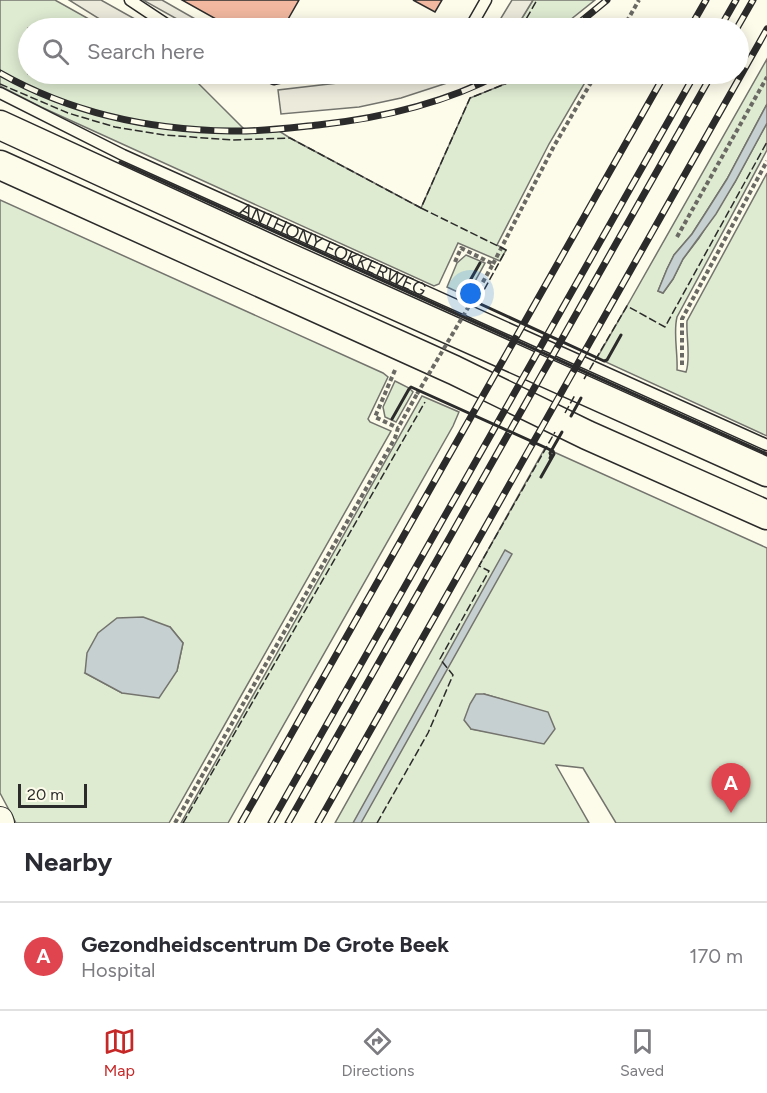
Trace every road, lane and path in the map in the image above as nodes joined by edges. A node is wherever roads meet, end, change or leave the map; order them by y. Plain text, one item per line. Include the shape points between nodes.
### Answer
1 (130, 0) edge
2 (486, 0) edge
3 (639, 0) edge
4 (157, 18) edge
5 (476, 18) edge
6 (629, 18) edge
7 (767, 77) edge
8 (590, 84) edge
9 (0, 93) edge
10 (0, 125) edge
11 (767, 161) edge
12 (0, 165) edge
13 (676, 237) dead end
14 (455, 262) dead end
15 (493, 264) junction
16 (682, 364) dead end
17 (396, 369) dead end
18 (398, 428) junction
19 (767, 445) edge
20 (767, 472) edge
21 (767, 515) edge
22 (175, 823) edge

1 - 4 lane
2 - 5 lane
3 - 6 path
7 - 13 path
8 - 15 path
9 - 19 lane, ANTHONY FOKKERWEG via 123,155
10 - 20 main road, ANTHONY FOKKERWEG
11 - 16 path via 682,319
12 - 21 main road
14 - 15 path via 461,248
15 - 18 path, bridge
17 - 18 path via 375,417
18 - 22 path

